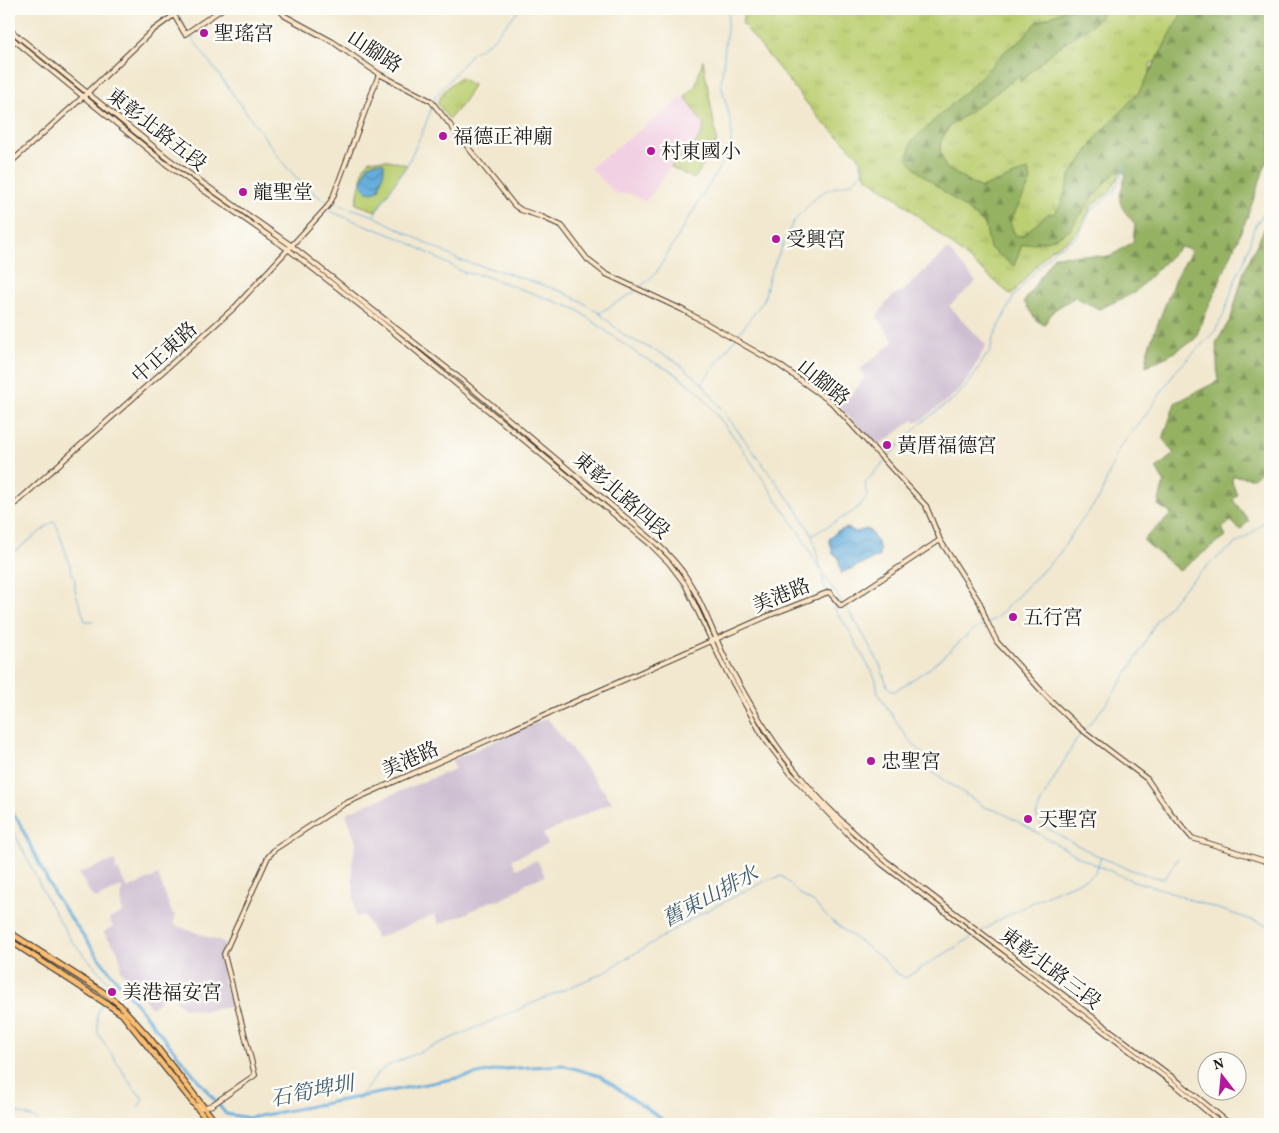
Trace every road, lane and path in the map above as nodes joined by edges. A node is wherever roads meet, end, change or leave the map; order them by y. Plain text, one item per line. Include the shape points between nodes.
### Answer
1 (222, 9) edge
2 (278, 9) edge
3 (9, 30) edge
4 (9, 36) edge
5 (379, 74) junction
6 (85, 95) junction
7 (9, 164) edge
8 (291, 248) junction
9 (568, 468) junction
10 (564, 473) junction
11 (9, 509) edge
12 (940, 540) junction
13 (716, 639) junction
14 (711, 642) junction
15 (856, 835) joint
16 (851, 837) joint
17 (1270, 865) edge
18 (9, 932) edge
19 (9, 940) edge
20 (194, 1104) junction
21 (203, 1108) junction
22 (210, 1124) edge
23 (217, 1124) edge
24 (1222, 1124) edge
25 (1230, 1124) edge

1 - 6 street via 184,34 174,15 152,31
2 - 5 street, 山腳路
3 - 6 street, 東彰北路五段
4 - 6 street, 東彰北路五段
5 - 8 street, 中正東路 via 333,197
5 - 12 street, 山腳路 via 433,103 514,205 562,226 592,265 682,310 779,365 831,402 926,506
6 - 7 street
6 - 8 street, 東彰北路五段 via 166,164
8 - 9 street, 東彰北路四段 via 462,380
8 - 10 street, 東彰北路四段
8 - 11 street, 中正東路 via 235,308
9 - 10 street
9 - 13 street, 東彰北路四段 via 664,550 690,582
10 - 14 street, 東彰北路四段 via 650,544 669,564 685,584
12 - 13 street, 美港路 via 841,606 827,593
12 - 17 street via 980,603 997,642 1048,698 1081,729 1147,779 1192,838
13 - 14 street, 美港路
13 - 15 street, 東彰北路四段 via 770,736 795,771
14 - 16 street, 東彰北路四段 via 772,749 811,797
14 - 21 street, 美港路 via 344,804 275,849 268,857 224,954 255,1075 214,1104
15 - 25 street, 東彰北路三段
16 - 24 street, 東彰北路三段
18 - 21 main road via 109,995 148,1036
19 - 20 main road via 122,1014
20 - 21 street
20 - 22 main road
21 - 23 main road

